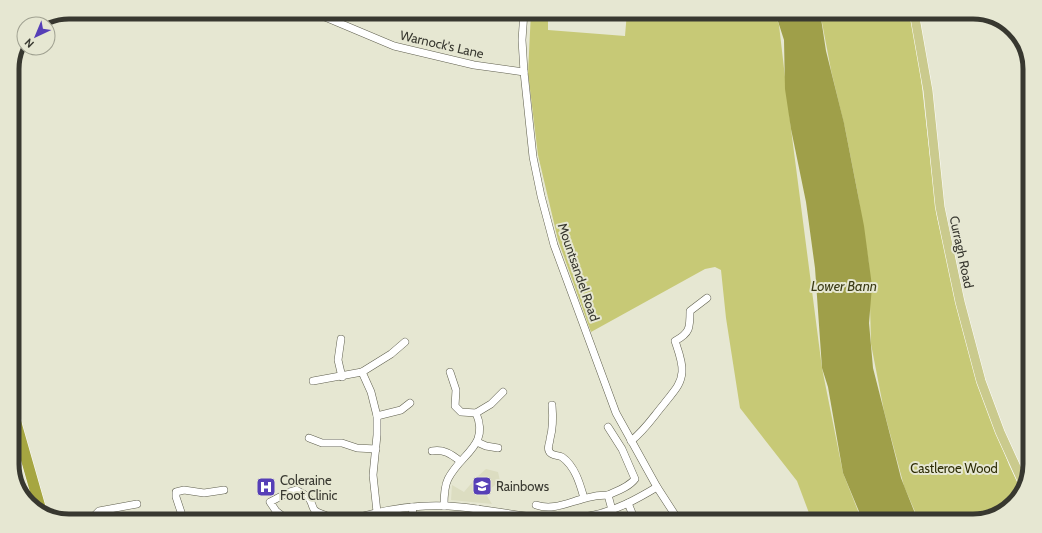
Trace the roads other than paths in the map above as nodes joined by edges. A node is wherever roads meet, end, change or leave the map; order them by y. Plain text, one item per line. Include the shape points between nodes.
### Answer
1 (330, 19) edge
2 (524, 19) edge
3 (915, 19) edge
4 (524, 72) junction
5 (707, 298) dead end
6 (341, 339) dead end
7 (405, 342) dead end
8 (362, 372) junction
9 (450, 372) dead end
10 (342, 377) junction
11 (313, 381) dead end
12 (503, 392) dead end
13 (410, 403) dead end
14 (552, 405) dead end
15 (476, 413) junction
16 (377, 416) junction
17 (608, 427) dead end
18 (310, 438) dead end
19 (19, 441) edge
20 (631, 441) junction
21 (477, 442) junction
22 (498, 448) dead end
23 (376, 449) junction
24 (432, 451) dead end
25 (460, 461) junction
26 (1021, 478) edge
27 (657, 487) junction
28 (224, 490) dead end
29 (608, 495) junction
30 (31, 497) edge
31 (584, 498) junction
32 (628, 503) junction
33 (138, 504) dead end
34 (536, 505) dead end
35 (444, 506) junction
36 (412, 507) junction
37 (478, 509) junction
38 (612, 510) junction
39 (377, 512) junction
40 (96, 514) edge
41 (182, 514) edge
42 (280, 514) edge
43 (322, 514) edge
44 (370, 514) edge
45 (413, 514) edge
46 (477, 514) edge
47 (512, 514) edge
48 (596, 514) edge
49 (632, 514) edge
50 (674, 514) edge

1 - 4 street, Warnock's Lane via 394,46 474,65
2 - 4 street, Mountsandel Road
3 - 26 main road, Curragh Road via 928,91 940,207 960,302 981,381
4 - 20 street, Mountsandel Road via 533,157 554,245 616,413
5 - 20 street via 690,311 690,327 684,336 675,341 683,371 680,383 650,424
6 - 10 street via 338,360
7 - 8 street
8 - 10 street
8 - 16 street via 371,392
9 - 15 street via 456,390 455,406 461,412
10 - 11 street
12 - 15 street via 491,404
13 - 16 street via 401,410
14 - 31 street via 549,451 562,457 573,470
15 - 21 street via 480,433
16 - 23 street
17 - 29 street via 622,448 635,479 624,488
18 - 23 street via 322,443 342,443 357,448
19 - 30 highway
20 - 27 street, Mountsandel Road
21 - 22 street
21 - 25 street
23 - 39 street via 373,475
24 - 25 street via 447,452
25 - 35 street via 446,484
27 - 32 street
27 - 50 street, Mountsandel Road
28 - 41 street via 204,493 184,490 176,492
29 - 31 street
29 - 38 street
31 - 34 street via 548,508
32 - 38 street
32 - 49 street
33 - 40 street via 99,511
35 - 36 street
35 - 37 street
36 - 39 street
36 - 45 street
37 - 46 street
37 - 47 street
38 - 48 street
39 - 44 street
42 - 43 street via 270,502 296,490 308,497 313,508

